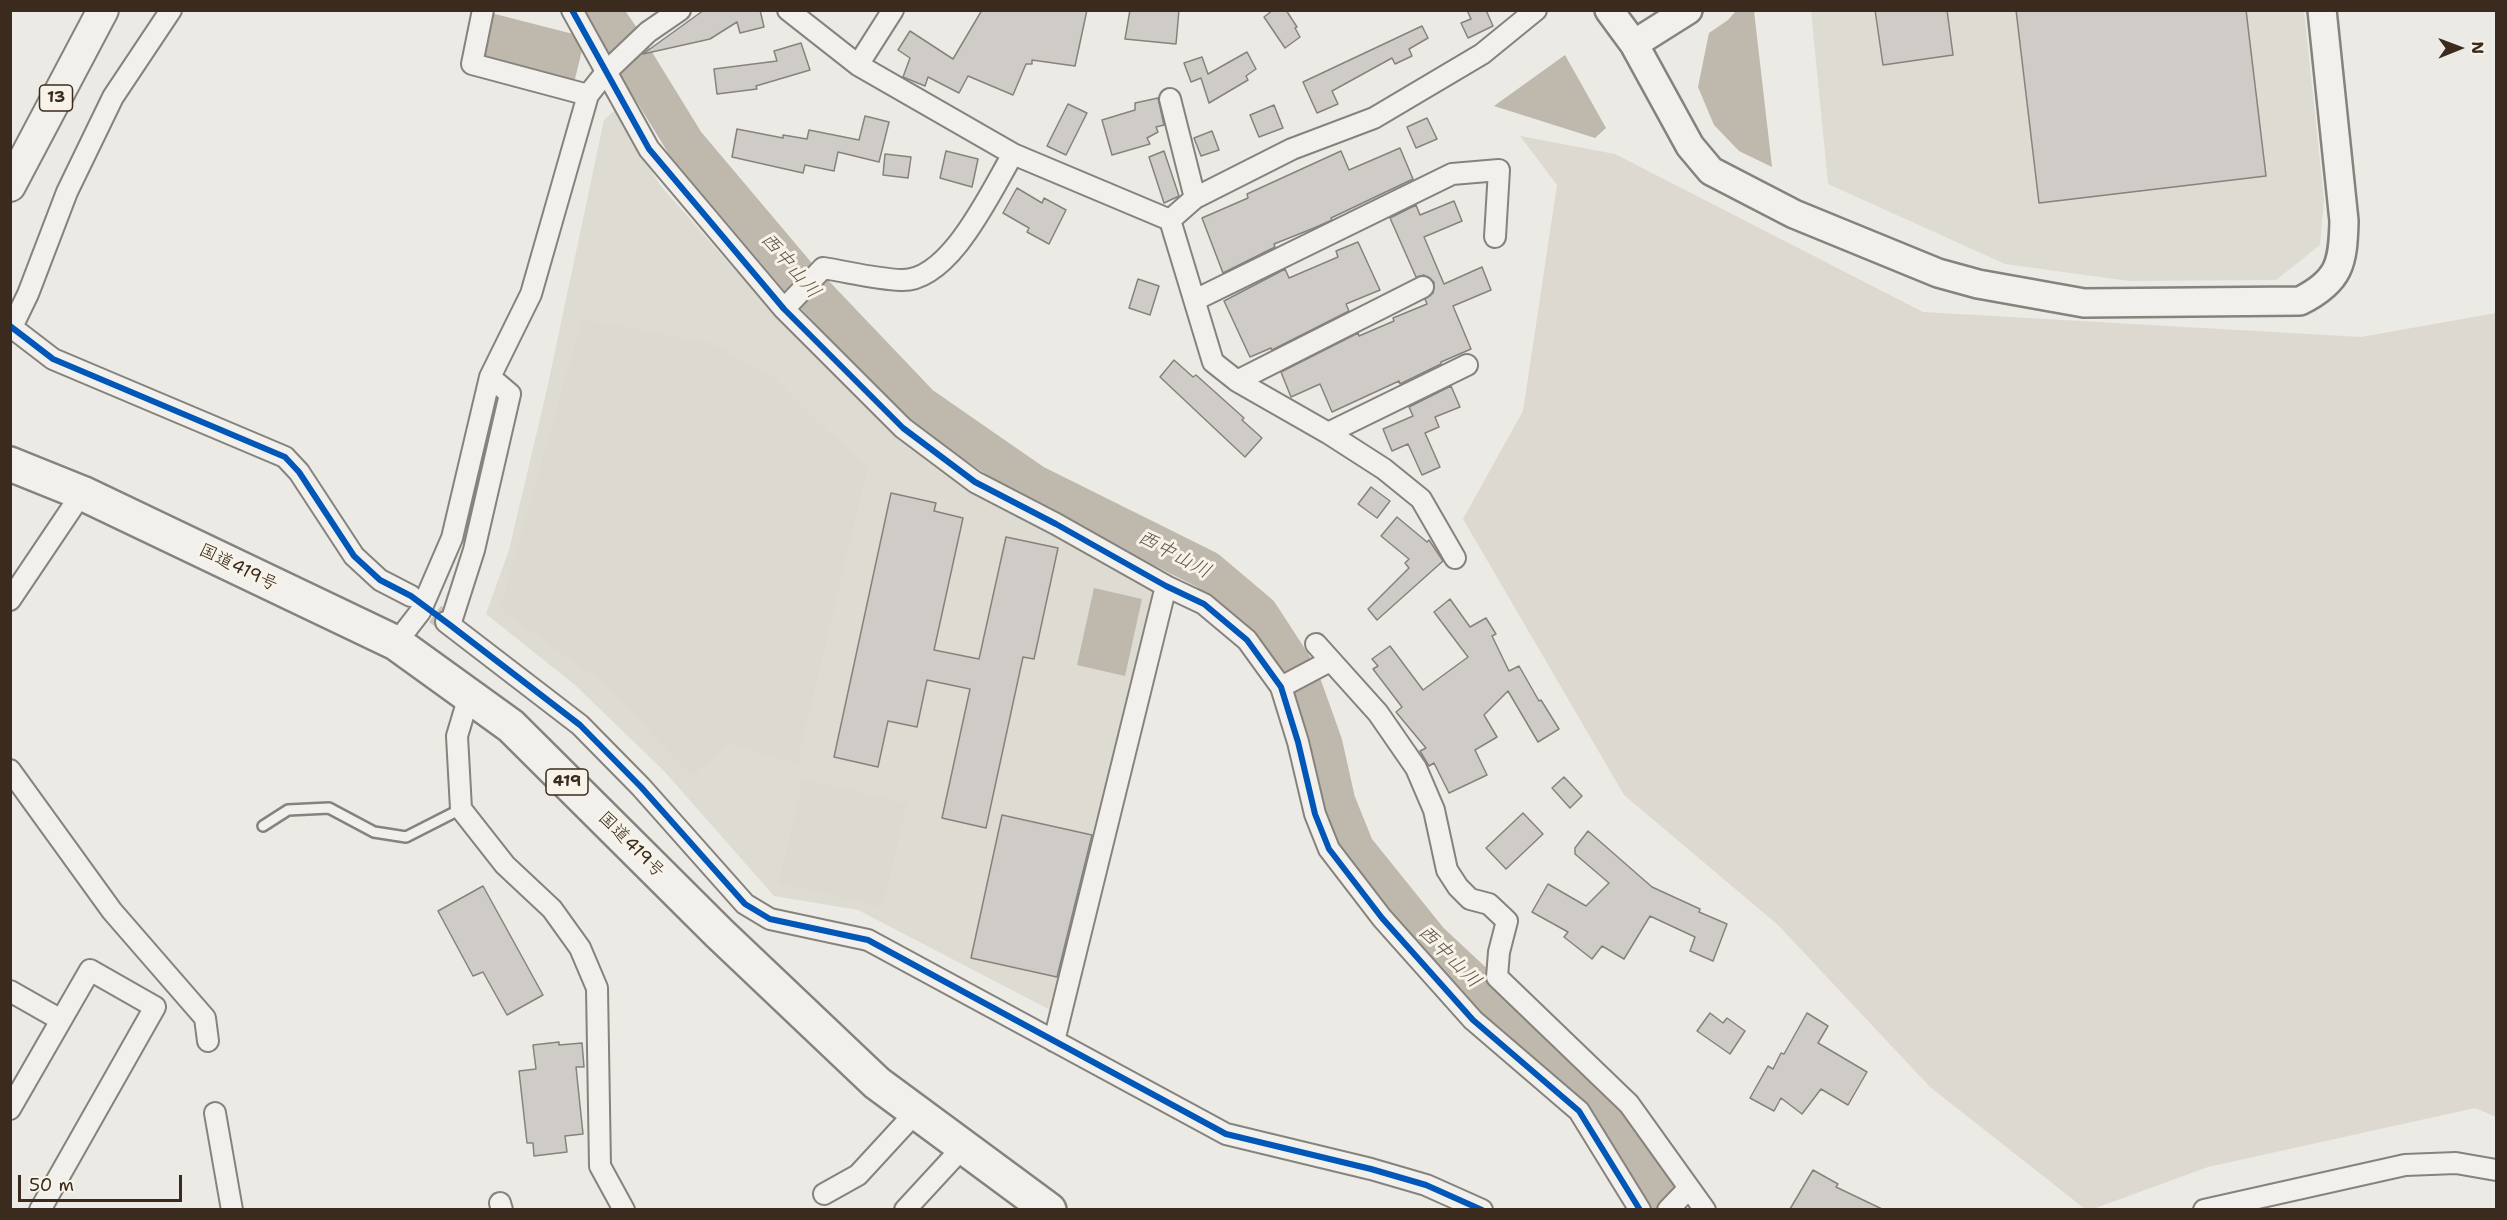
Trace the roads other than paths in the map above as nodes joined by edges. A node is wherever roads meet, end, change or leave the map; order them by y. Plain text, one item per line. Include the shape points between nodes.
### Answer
1 (103, 10) edge
2 (171, 10) edge
3 (483, 10) edge
4 (572, 10) edge
5 (680, 10) edge
6 (788, 10) edge
7 (893, 10) edge
8 (1536, 10) edge
9 (1609, 10) edge
10 (1688, 10) edge
11 (2322, 10) edge
12 (1634, 44) junction
13 (858, 65) junction
14 (611, 68) junction
15 (588, 95) junction
16 (1170, 99) dead end
17 (1013, 154) junction
18 (10, 186) edge
19 (1196, 198) junction
20 (1170, 220) junction
21 (1495, 237) dead end
22 (1423, 287) dead end
23 (1195, 300) junction
24 (787, 306) junction
25 (11, 327) edge
26 (1467, 365) dead end
27 (490, 377) junction
28 (1238, 381) junction
29 (1328, 432) junction
30 (10, 464) edge
31 (82, 493) junction
32 (1455, 558) dead end
33 (1166, 586) junction
34 (411, 596) tunnel mouth
35 (10, 600) edge
36 (396, 643) junction
37 (1316, 644) dead end
38 (1325, 664) junction
39 (1285, 685) junction
40 (469, 696) junction
41 (10, 770) edge
42 (461, 809) junction
43 (264, 826) dead end
44 (10, 991) edge
45 (62, 1020) junction
46 (208, 1041) dead end
47 (1054, 1041) junction
48 (10, 1109) edge
49 (916, 1112) junction
50 (215, 1113) dead end
51 (964, 1146) junction
52 (2496, 1170) edge
53 (1689, 1188) junction
54 (825, 1194) dead end
55 (40, 1209) edge
56 (232, 1209) edge
57 (624, 1209) edge
58 (905, 1209) edge
59 (1049, 1209) edge
60 (1482, 1209) edge
61 (1640, 1209) edge
62 (1668, 1209) edge
63 (1705, 1209) edge
64 (2204, 1209) edge

1 - 18 main road, 13
2 - 25 street via 113,97 67,192 28,294
3 - 15 street via 472,64
4 - 14 street
5 - 14 street via 648,32
6 - 13 street
7 - 13 street
8 - 19 street via 1482,54 1374,118 1292,149
9 - 12 street
10 - 12 street
11 - 12 street via 2344,221 2343,253 2330,281 2319,292 2300,301 2084,303 1938,273 1794,214 1711,171 1690,146
13 - 17 street
14 - 15 street
14 - 24 street via 649,149
15 - 27 street via 531,294
16 - 19 street
17 - 20 street
17 - 24 street via 957,248 932,272 903,280 823,268
19 - 20 street
20 - 23 street
21 - 23 street via 1500,170 1452,174
22 - 28 street
23 - 28 street via 1213,362
24 - 33 street via 834,361 903,428 975,482
25 - 34 street via 53,359 285,457 354,556 380,580
26 - 29 street
27 - 36 street via 452,538 420,612
27 - 47 street via 510,394 474,550 448,623 580,725 745,904 770,919 868,940
28 - 29 street
29 - 32 street via 1421,499
30 - 31 highway, 国道419号 / 419
31 - 35 street
31 - 36 highway, 国道419号 / 419
33 - 39 street via 1204,604 1247,640
33 - 47 street
36 - 40 highway, 国道419号 / 419
37 - 38 street
38 - 39 street
38 - 53 street via 1378,713 1416,768 1434,810 1447,870 1458,887 1470,899 1489,904 1507,921 1497,976 1629,1104
39 - 61 street via 1315,814 1329,849 1382,918 1473,1020 1579,1111
40 - 42 street via 457,736
40 - 49 highway, 国道419号 / 419 via 511,726 877,1083
41 - 46 street via 112,911 206,1018
42 - 43 lane via 406,837 374,832 329,808 288,810
42 - 57 street via 505,865 552,909 580,948 597,988 600,1166
44 - 45 street
45 - 48 street
45 - 55 street via 90,970 155,1007
47 - 60 street via 1226,1134 1426,1185
49 - 51 highway, 国道419号 / 419
49 - 54 street via 858,1174
50 - 56 street
51 - 58 street
51 - 59 highway, 国道419号 / 419
52 - 64 street via 2456,1163 2405,1165
53 - 62 street
53 - 63 street

